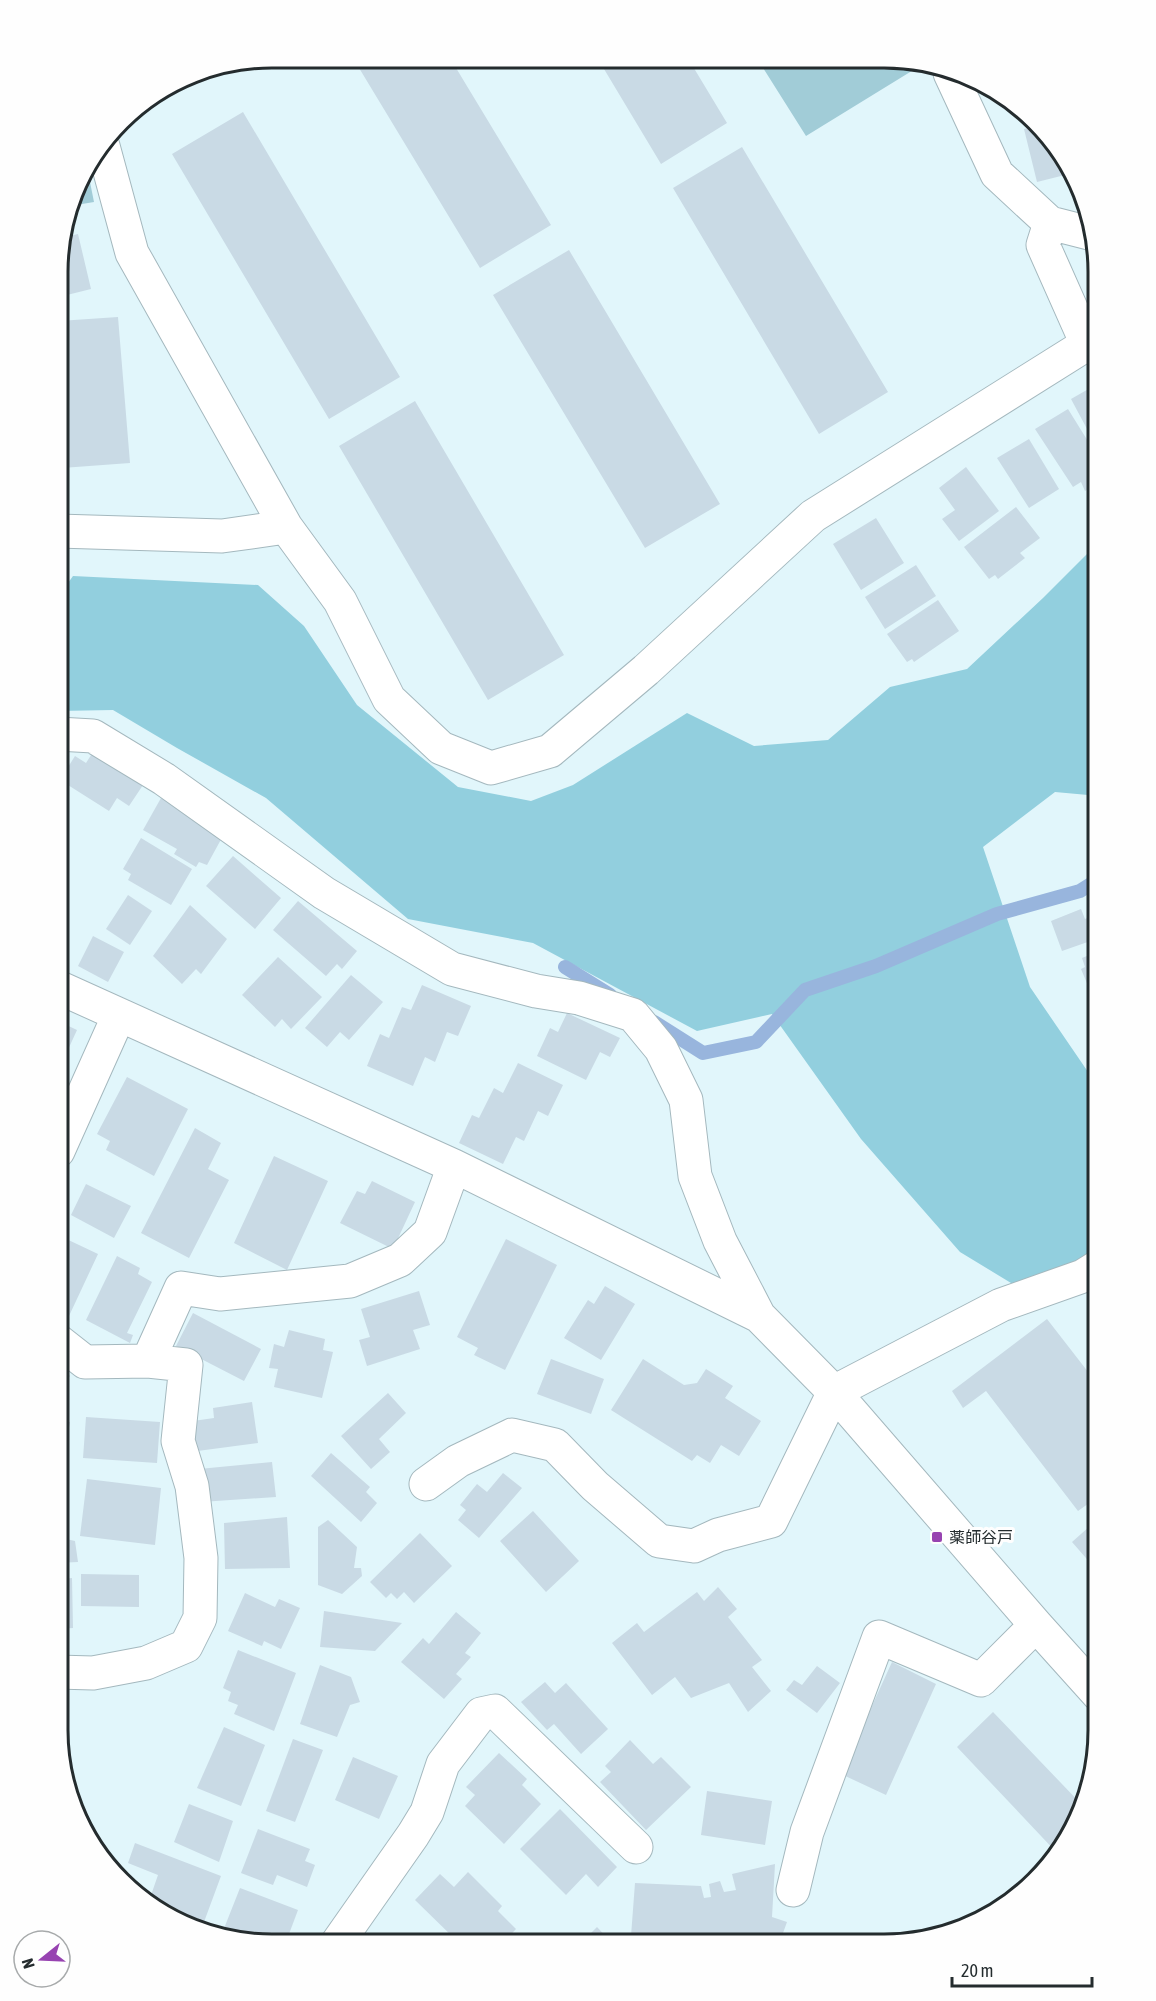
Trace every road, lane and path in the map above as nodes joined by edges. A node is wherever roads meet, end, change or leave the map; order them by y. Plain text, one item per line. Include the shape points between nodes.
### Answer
1 (953, 79) edge
2 (105, 154) edge
3 (1050, 223) junction
4 (1084, 232) edge
5 (286, 527) junction
6 (68, 531) edge
7 (68, 735) edge
8 (68, 992) edge
9 (119, 1015) junction
10 (68, 1129) edge
11 (454, 1166) junction
12 (1088, 1273) edge
13 (759, 1316) junction
14 (68, 1349) edge
15 (148, 1360) junction
16 (834, 1392) junction
17 (426, 1484) dead end
18 (1036, 1625) junction
19 (68, 1672) edge
20 (1088, 1679) edge
21 (636, 1847) dead end
22 (793, 1890) dead end
23 (344, 1934) edge

1 - 3 street via 997,174
2 - 5 street via 132,253
3 - 4 street
3 - 5 street via 1043,245 1087,344 813,516 646,670 550,751 491,768 441,747 389,699 340,601
5 - 6 street via 222,536
7 - 13 street via 93,736 164,778 324,893 452,969 579,998 633,1015 661,1049 686,1100 695,1176 720,1241
8 - 9 street
9 - 10 street
9 - 11 street
11 - 13 street
11 - 15 street via 430,1232 400,1260 350,1281 220,1294 181,1287
12 - 16 street via 1001,1305
13 - 16 street
14 - 15 street via 85,1362
15 - 19 street via 186,1365 178,1441 192,1486 199,1548 200,1618 186,1646 146,1663 93,1673
16 - 17 street via 771,1521 718,1535 694,1546 659,1541 555,1445 512,1435 458,1461
16 - 18 street
18 - 20 street
18 - 22 street via 981,1680 879,1637 807,1832
21 - 23 street via 495,1711 481,1714 443,1764 427,1812 413,1835

